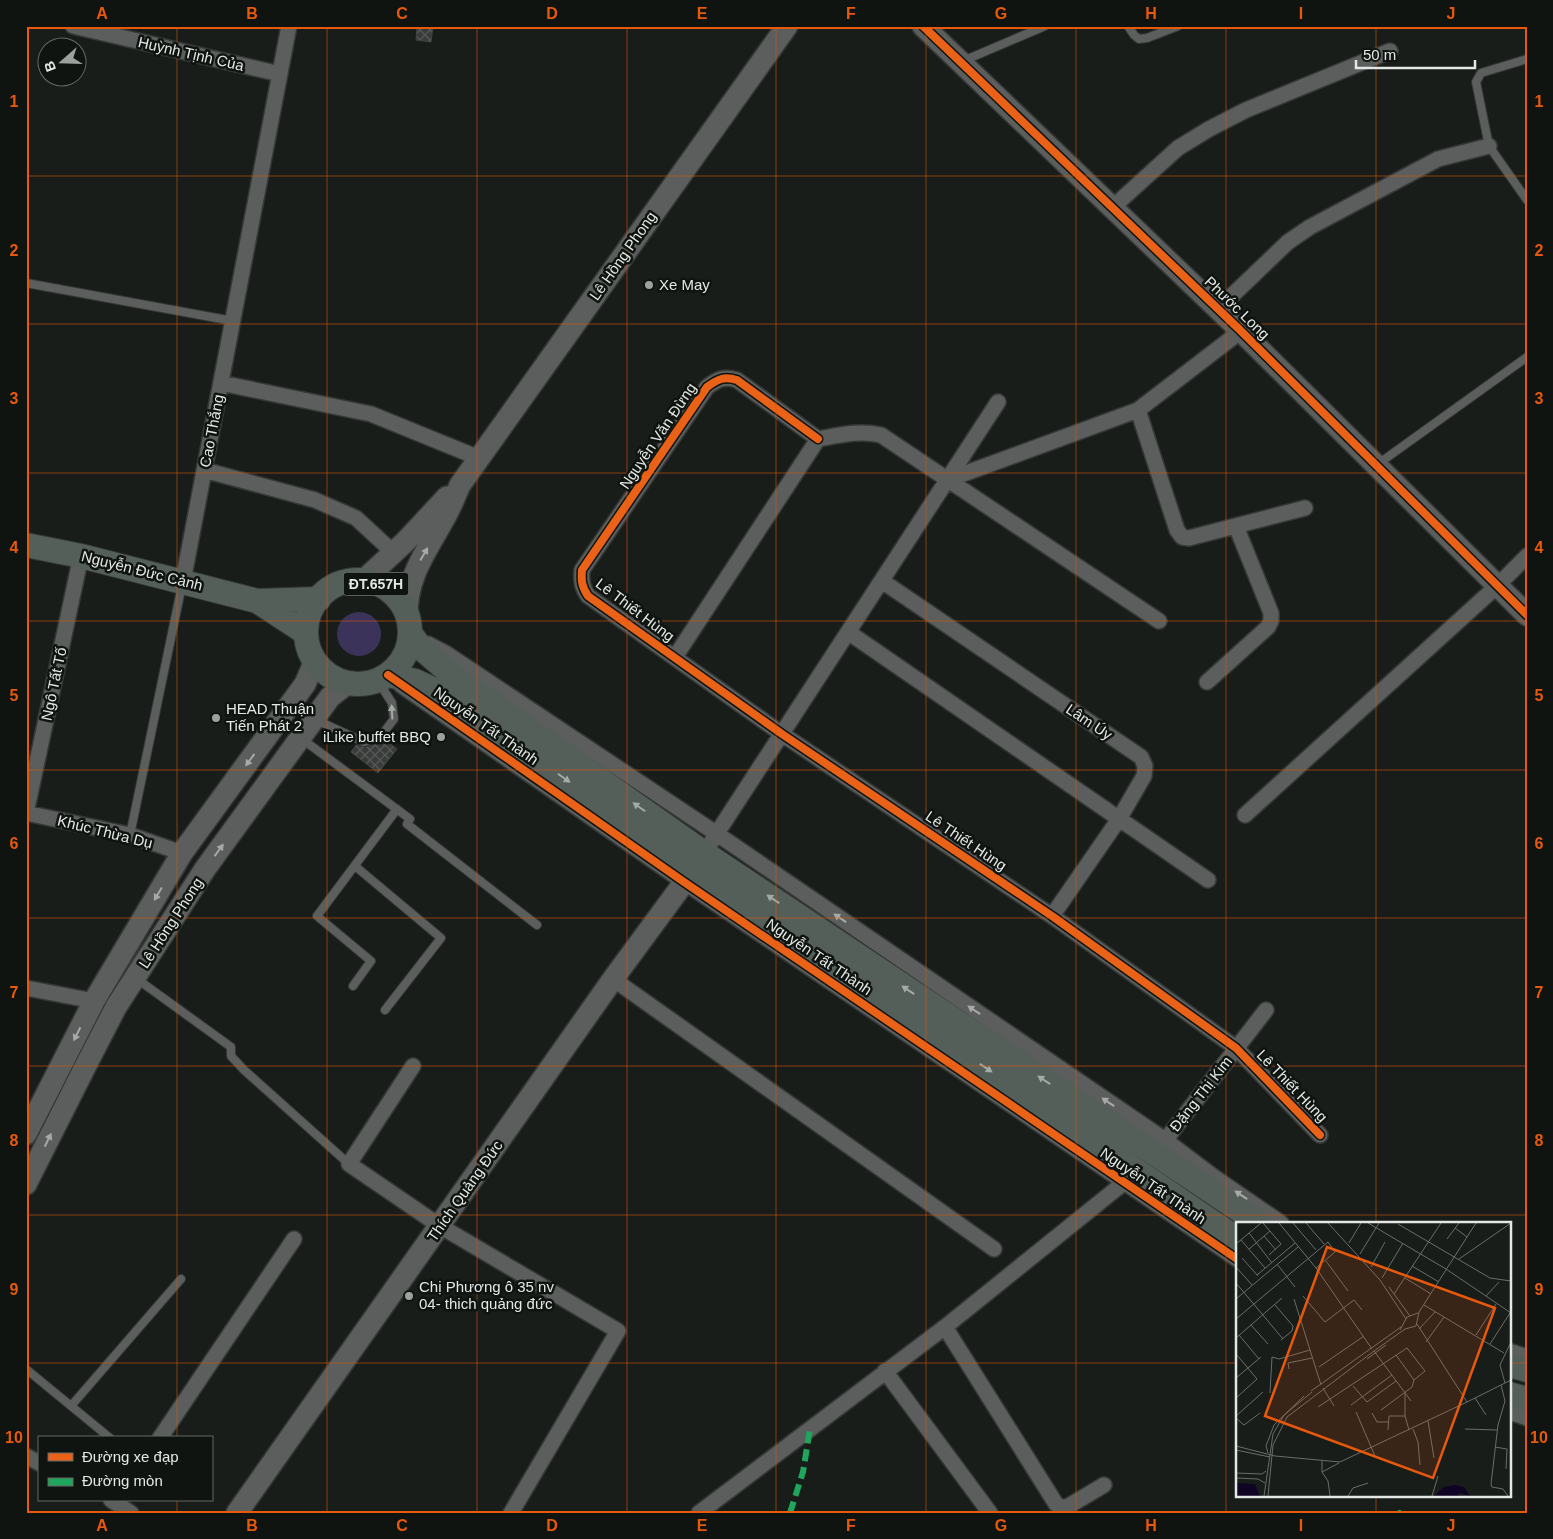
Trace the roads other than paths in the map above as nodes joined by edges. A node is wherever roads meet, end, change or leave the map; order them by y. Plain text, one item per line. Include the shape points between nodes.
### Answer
1 (73, 26) edge
2 (289, 26) edge
3 (787, 26) edge
4 (924, 26) edge
5 (1045, 26) edge
6 (1128, 26) edge
7 (1178, 26) edge
8 (1390, 52) dead end
9 (1527, 59) edge
10 (962, 62) junction
11 (280, 74) junction
12 (1489, 146) junction
13 (1527, 200) edge
14 (1113, 207) junction
15 (26, 283) edge
16 (1218, 309) junction
17 (233, 321) junction
18 (1241, 331) junction
19 (1527, 357) edge
20 (221, 383) junction
21 (998, 402) dead end
22 (1138, 410) junction
23 (818, 439) junction
24 (479, 458) junction
25 (1377, 465) junction
26 (204, 470) junction
27 (947, 480) junction
28 (460, 485) junction
29 (1305, 508) dead end
30 (1236, 526) junction
31 (26, 545) edge
32 (394, 553) junction
33 (81, 556) junction
34 (1527, 556) edge
35 (183, 581) junction
36 (363, 581) junction
37 (882, 581) junction
38 (1497, 586) junction
39 (583, 588) joint
40 (319, 599) junction
41 (257, 601) junction
42 (1527, 615) edge
43 (1159, 621) dead end
44 (409, 625) junction
45 (848, 632) junction
46 (306, 633) junction
47 (676, 657) junction
48 (315, 660) junction
49 (383, 678) junction
50 (1207, 682) dead end
51 (348, 683) junction
52 (314, 719) junction
53 (782, 734) junction
54 (301, 738) junction
55 (396, 809) junction
56 (26, 813) edge
57 (1245, 815) dead end
58 (1119, 819) junction
59 (717, 834) junction
60 (130, 835) junction
61 (182, 853) junction
62 (355, 866) junction
63 (694, 868) junction
64 (205, 869) junction
65 (1208, 880) dead end
66 (1052, 916) junction
67 (537, 925) dead end
68 (136, 977) junction
69 (613, 979) junction
70 (353, 986) dead end
71 (26, 988) edge
72 (94, 1001) junction
73 (386, 1010) dead end
74 (1266, 1010) dead end
75 (1236, 1048) junction
76 (413, 1066) dead end
77 (29, 1124) edge
78 (1320, 1135) dead end
79 (1160, 1147) junction
80 (349, 1164) junction
81 (1131, 1177) junction
82 (26, 1184) edge
83 (1258, 1222) edge
84 (1280, 1222) edge
85 (440, 1226) junction
86 (294, 1238) dead end
87 (1236, 1238) edge
88 (994, 1249) dead end
89 (1236, 1258) edge
90 (180, 1279) dead end
91 (945, 1326) junction
92 (1510, 1352) edge
93 (1527, 1357) edge
94 (1510, 1365) edge
95 (26, 1369) edge
96 (1527, 1370) edge
97 (885, 1372) junction
98 (1510, 1394) edge
99 (1527, 1399) edge
100 (71, 1406) junction
101 (1510, 1412) edge
102 (1527, 1418) edge
103 (108, 1436) edge
104 (161, 1436) edge
105 (26, 1456) edge
106 (38, 1462) edge
107 (1104, 1485) dead end
108 (116, 1502) edge
109 (131, 1513) edge
110 (237, 1513) edge
111 (511, 1513) edge
112 (699, 1513) edge
113 (990, 1513) edge

1 - 11 street, Huỳnh Tịnh Của
2 - 11 street, Cao Thắng
3 - 24 main road, Lê Hồng Phong / ĐT.657H
4 - 10 main road, Phước Long
5 - 10 lane
6 - 7 lane via 1139,39
8 - 14 street via 1246,110 1209,129 1178,148
9 - 12 lane via 1481,73 1478,77 1476,82
10 - 14 main road, Phước Long
11 - 17 street, Cao Thắng
12 - 13 lane
12 - 16 street via 1438,159 1310,226 1288,242
14 - 16 main road, Phước Long
15 - 17 lane
16 - 18 main road, Phước Long
17 - 20 street, Cao Thắng
18 - 22 street
18 - 25 main road, Phước Long
19 - 25 lane
20 - 24 street via 371,414
20 - 26 street, Cao Thắng
21 - 27 street
22 - 27 street
22 - 30 street via 1182,537
23 - 27 street via 857,432 881,435
23 - 39 street, Nguyễn Văn Đừng via 737,380 727,377 716,380 707,388 582,570
23 - 47 street
24 - 28 main road, Lê Hồng Phong / ĐT.657H
25 - 38 main road, Phước Long
26 - 32 street via 315,500 356,518
26 - 35 street, Cao Thắng
27 - 37 street
27 - 43 street
28 - 32 main road, Lê Hồng Phong / ĐT.657H
44 -> 28 main road, Lê Hồng Phong / ĐT.657H via 409,587
29 - 30 street
30 - 50 street via 1271,613 1271,621
31 - 33 main road, Nguyễn Đức Cảnh
32 - 36 main road, Lê Hồng Phong / ĐT.657H
33 - 35 main road, Nguyễn Đức Cảnh
33 - 56 street, Ngô Tất Tố
34 - 38 street
35 - 41 main road, Nguyễn Đức Cảnh
35 - 60 lane, Cao Thắng
36 - 40 main road, ĐT.657H via 339,584
36 - 44 main road, ĐT.657H via 378,584 391,592 401,603
37 - 45 street
37 - 58 street, Lâm Úy via 1141,757 1145,766 1144,776
38 - 42 main road, Phước Long
38 - 57 street
39 - 47 street, Lê Thiết Hùng via 588,596
40 - 41 main road, Nguyễn Đức Cảnh
40 - 46 main road, ĐT.657H via 312,609
41 - 46 main road, Nguyễn Đức Cảnh
44 - 49 main road, ĐT.657H via 407,650 400,664
44 - 59 street, Nguyễn Tất Thành via 447,654
63 -> 44 main road, Nguyễn Tất Thành via 455,677 421,648
45 - 53 street
45 - 58 street
46 - 48 main road
47 - 53 street, Lê Thiết Hùng
48 - 51 main road via 329,675
48 -> 61 main road, Lê Hồng Phong via 304,684
49 - 51 main road via 362,684
52 -> 49 lane via 364,742 381,736 394,719
49 -> 63 main road, Nguyễn Tất Thành via 415,681 443,694
51 - 52 main road, Lê Hồng Phong via 330,697
52 - 54 main road, Lê Hồng Phong
53 - 59 street
53 - 66 street, Lê Thiết Hùng
54 - 55 lane
64 -> 54 main road, Lê Hồng Phong
55 - 62 lane
55 - 67 lane via 410,819 407,824
56 - 60 street, Khúc Thừa Dụ
58 - 65 street
58 - 66 street, Lâm Úy
59 - 63 street
79 -> 59 street, Nguyễn Tất Thành
60 - 61 street, Khúc Thừa Dụ
61 - 64 main road
61 -> 72 main road, Lê Hồng Phong
62 - 70 lane via 317,916 371,960
62 - 73 lane via 441,938
63 - 69 main road, Thích Quảng Đức
79 -> 63 main road, Nguyễn Tất Thành
63 -> 81 main road, Nguyễn Tất Thành
64 - 68 main road, Lê Hồng Phong
66 - 75 street, Lê Thiết Hùng
68 - 80 lane via 231,1047 231,1056 244,1070
82 -> 68 main road, Lê Hồng Phong via 88,1060
69 - 85 main road, Thích Quảng Đức
69 - 88 street
71 - 72 street
72 -> 77 main road, Lê Hồng Phong
74 - 75 street, Đặng Thị Kim
75 - 78 street, Lê Thiết Hùng
75 - 79 street, Đặng Thị Kim
76 - 80 street
79 - 83 main road, Nguyễn Tất Thành
84 -> 79 street, Nguyễn Tất Thành via 1214,1177
80 - 85 street
81 - 87 main road, Nguyễn Tất Thành
81 - 89 street, Nguyễn Tất Thành
81 - 91 street
85 - 110 main road, Thích Quảng Đức
85 - 111 street via 618,1330
86 - 104 street
90 - 100 lane
91 - 97 street
91 - 107 street via 1056,1504 1067,1507
92 - 93 street
94 - 96 main road
95 - 100 lane
97 - 112 street
97 - 113 street
98 - 99 main road
100 - 103 lane
101 - 102 street
105 - 106 street
108 - 109 street

